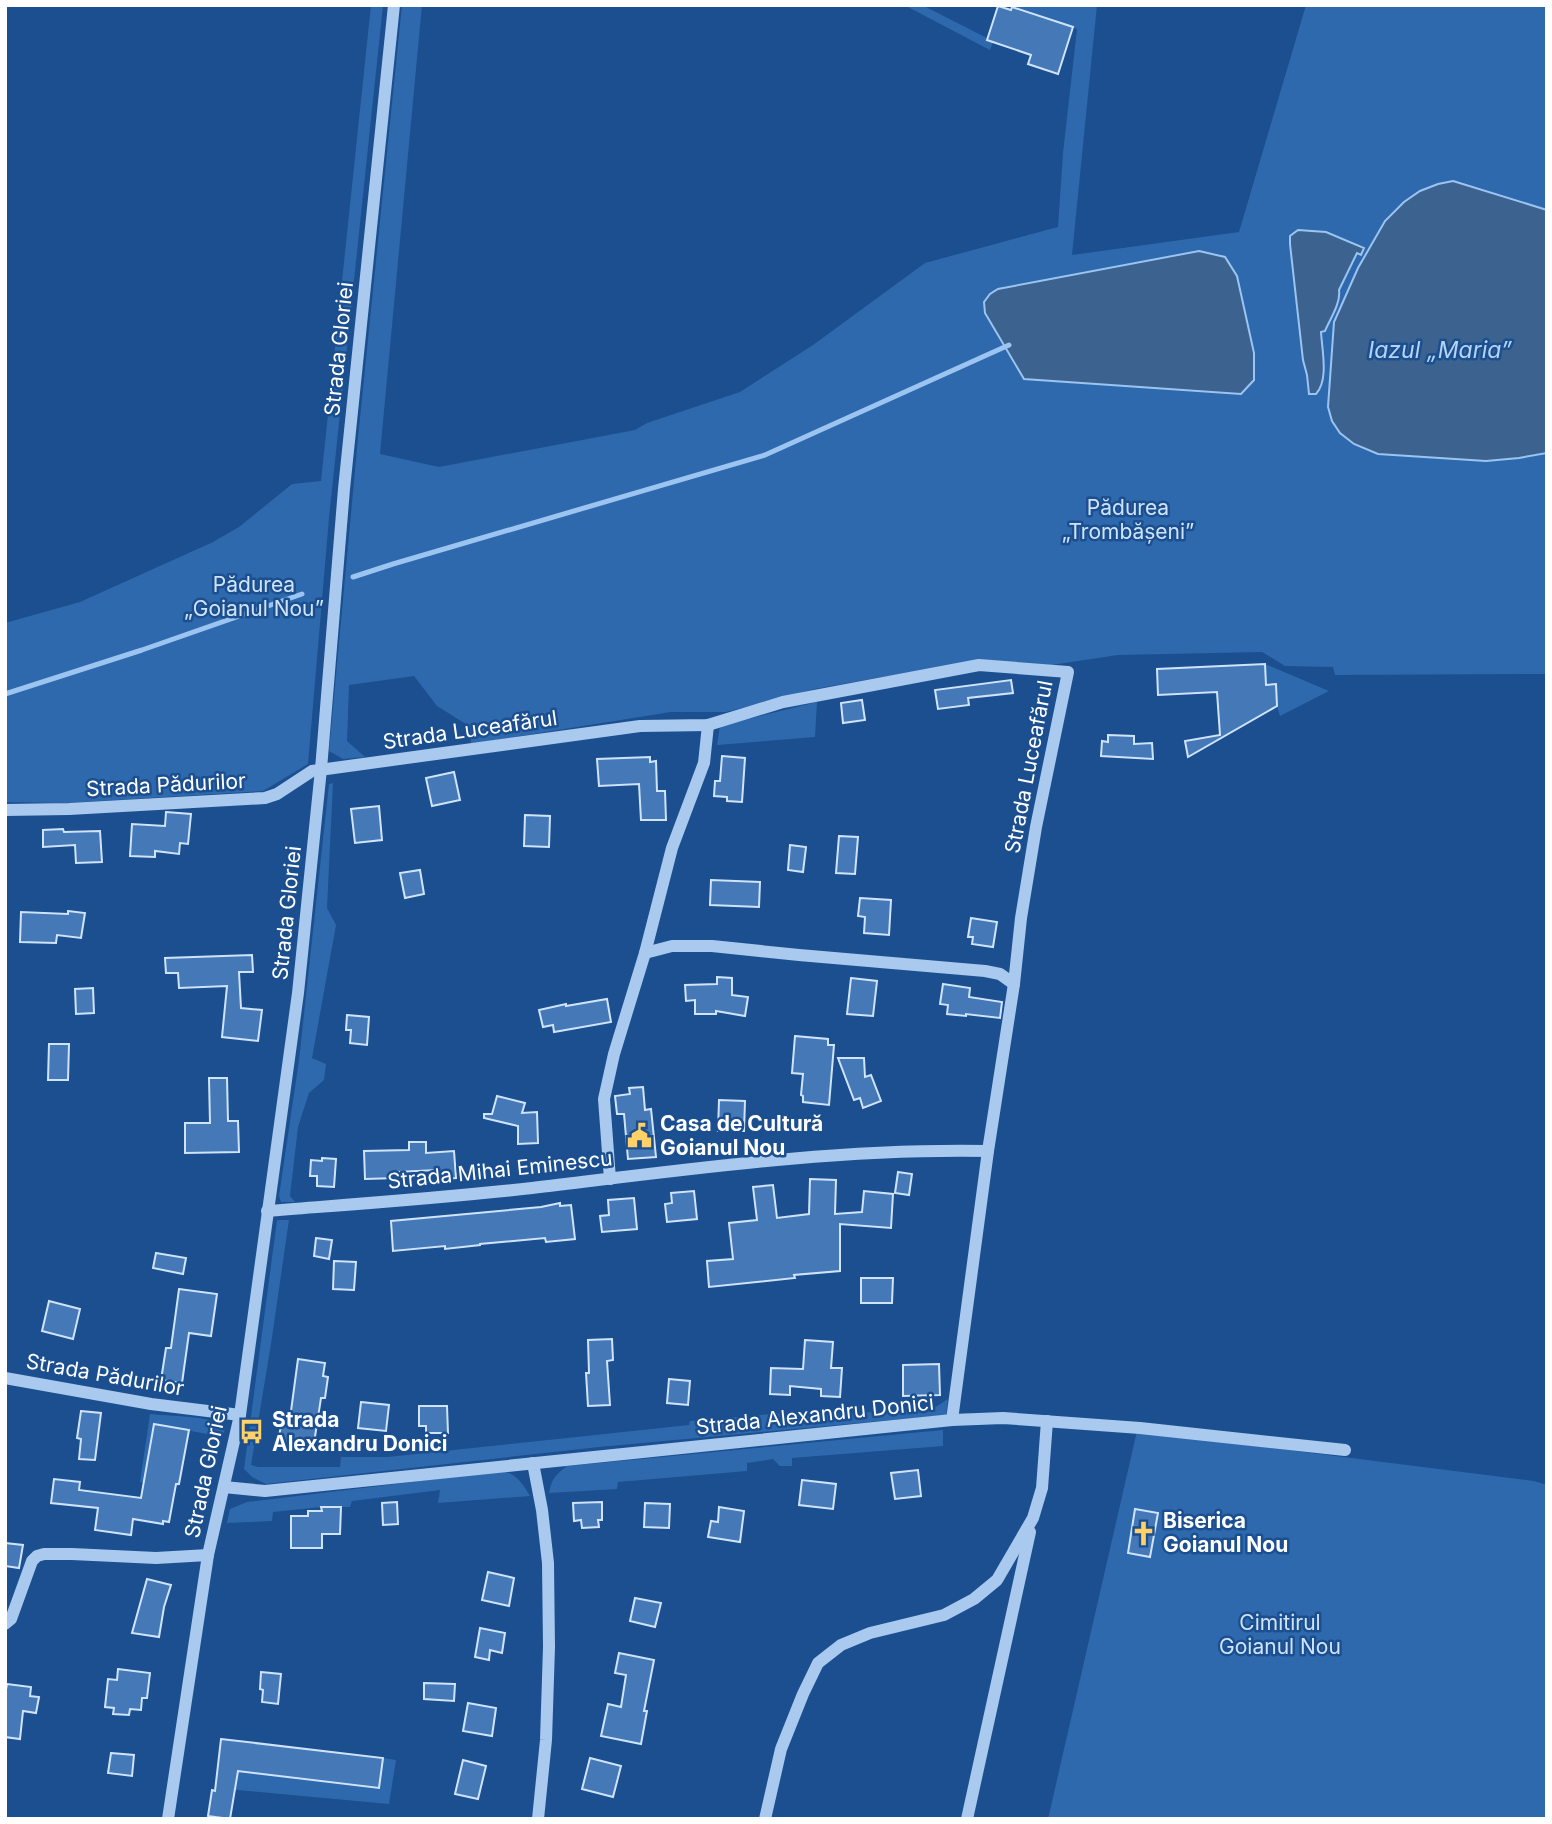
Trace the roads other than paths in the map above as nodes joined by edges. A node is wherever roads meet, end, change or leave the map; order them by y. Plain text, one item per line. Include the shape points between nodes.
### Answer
1 (394, 5) edge
2 (708, 725) junction
3 (321, 769) junction
4 (5, 810) edge
5 (645, 953) junction
6 (1014, 984) junction
7 (988, 1151) junction
8 (610, 1178) junction
9 (267, 1211) junction
10 (5, 1378) edge
11 (240, 1415) junction
12 (951, 1420) junction
13 (1047, 1421) junction
14 (1345, 1450) dead end
15 (533, 1463) junction
16 (224, 1486) junction
17 (1033, 1518) junction
18 (208, 1555) junction
19 (5, 1624) edge
20 (168, 1819) edge
21 (538, 1819) edge
22 (765, 1819) edge
23 (967, 1819) edge

1 - 3 street, Strada Gloriei via 344,489
2 - 3 street, Strada Luceafărul via 640,726
2 - 5 street via 704,764 672,848
2 - 6 street, Strada Luceafărul via 783,702 979,665 1068,672 1036,827
3 - 4 street, Strada Pădurilor via 265,798
3 - 9 street, Strada Gloriei via 298,993
5 - 6 street via 672,946 712,946 985,971
5 - 8 street via 604,1100
6 - 7 street, Strada Luceafărul
7 - 8 street, Strada Mihai Eminescu via 854,1153
7 - 12 street, Strada Alexandru Donici
8 - 9 street, Strada Mihai Eminescu
9 - 11 street, Strada Gloriei
10 - 11 street, Strada Pădurilor
11 - 16 street, Strada Gloriei
12 - 13 street, Strada Alexandru Donici
12 - 15 street, Strada Alexandru Donici
13 - 14 street, Strada Alexandru Donici
13 - 17 street via 1042,1488
15 - 16 street, Strada Alexandru Donici via 265,1491
15 - 21 street via 548,1563 549,1633
16 - 18 street, Strada Gloriei
17 - 22 street via 997,1580 974,1599 944,1615 870,1633 841,1645 818,1663 780,1749
17 - 23 street
18 - 19 street via 37,1556
18 - 20 street, Strada Gloriei

